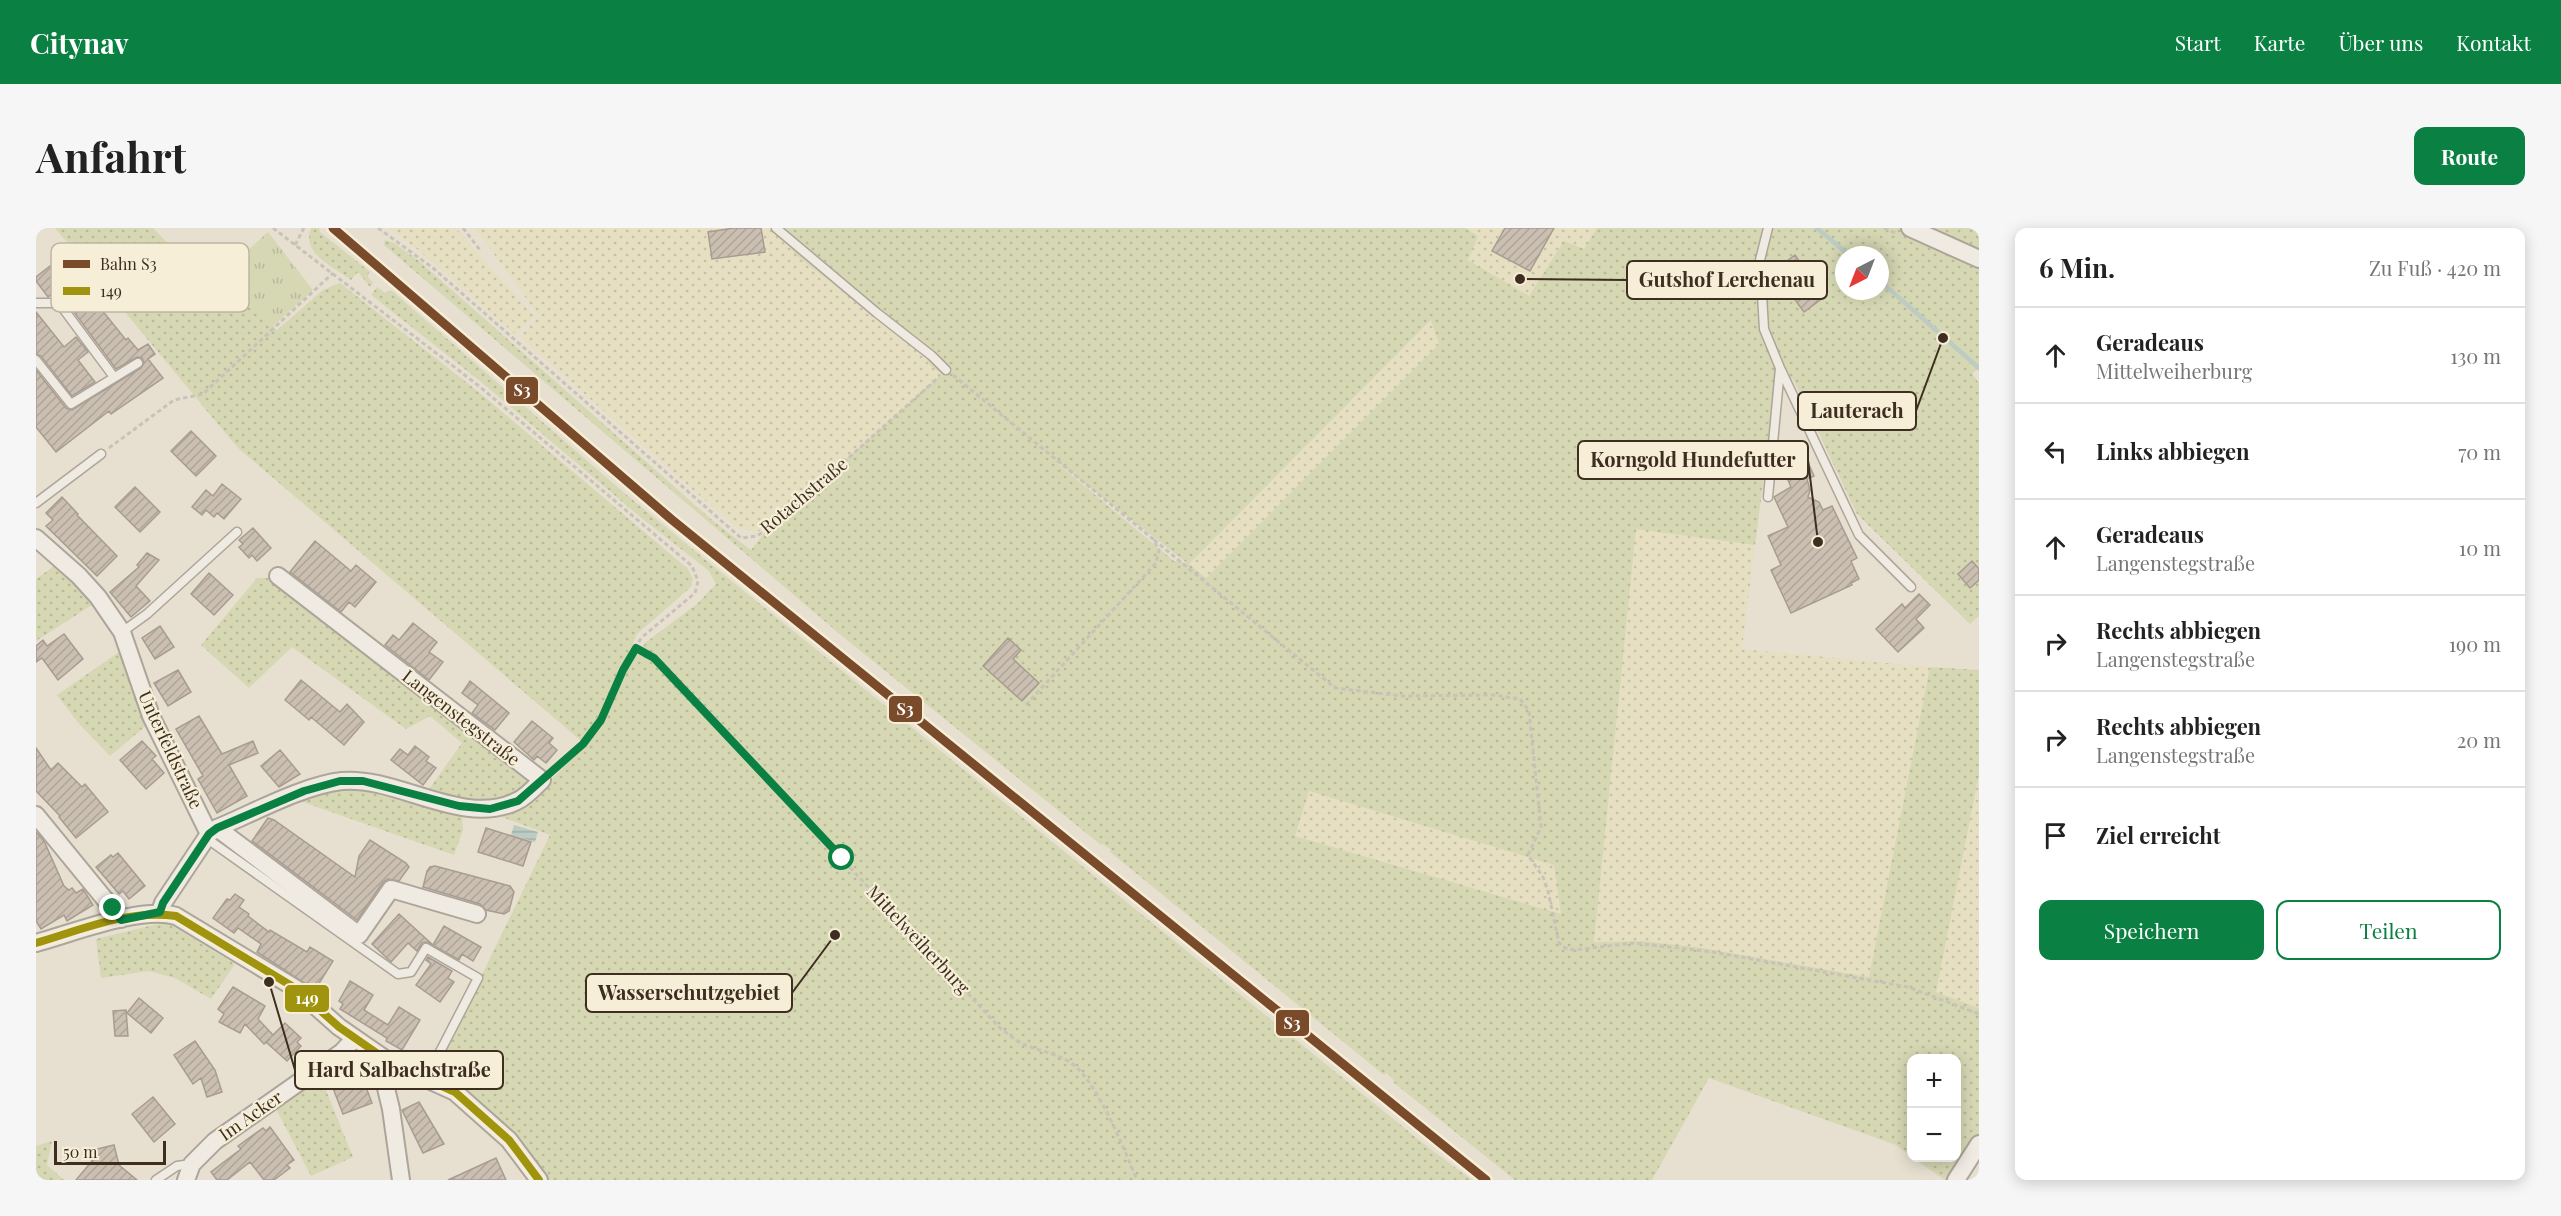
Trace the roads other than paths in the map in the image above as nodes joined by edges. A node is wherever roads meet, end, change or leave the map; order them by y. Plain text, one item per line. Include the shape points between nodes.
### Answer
1 (776, 228) edge
2 (1768, 228) edge
3 (1910, 228) edge
4 (1979, 259) edge
5 (66, 312) edge
6 (36, 360) edge
7 (138, 363) dead end
8 (1780, 368) junction
9 (946, 370) road end
10 (114, 377) junction
11 (101, 454) road end
12 (1768, 497) dead end
13 (36, 503) edge
14 (237, 532) dead end
15 (36, 538) edge
16 (278, 576) dead end
17 (1911, 587) dead end
18 (122, 632) junction
19 (36, 815) edge
20 (211, 833) junction
21 (160, 912) junction
22 (477, 914) dead end
23 (121, 920) junction
24 (36, 943) edge
25 (354, 1039) junction
26 (391, 1063) junction
27 (426, 1079) junction
28 (1979, 1144) edge
29 (192, 1164) junction
30 (404, 1177) edge
31 (156, 1180) edge
32 (186, 1180) edge
33 (539, 1180) edge
34 (1956, 1180) edge

1 - 9 lane
2 - 8 lane via 1760,260 1764,329
3 - 4 street
5 - 10 lane
6 - 10 lane via 71,404
7 - 10 lane
8 - 12 lane
8 - 17 lane via 1859,535
11 - 13 lane
14 - 18 lane
15 - 18 street, Unterfeldstraße via 79,576
16 - 20 street, Langenstegstraße via 542,780 518,801 490,809 363,781 340,781 304,791
18 - 20 street, Unterfeldstraße via 151,716
19 - 23 street
20 - 21 street
20 - 22 street via 359,935 391,890
20 - 27 lane via 398,974 411,972 426,948 478,978
21 - 23 street
21 - 25 street via 176,916 295,988
23 - 24 street
25 - 26 street
25 - 29 street, Im Acker via 342,1052 215,1141
26 - 27 street
26 - 30 street via 385,1084
27 - 33 street via 455,1092 485,1116
28 - 34 street
29 - 31 lane via 177,1166
29 - 32 street, Im Acker

